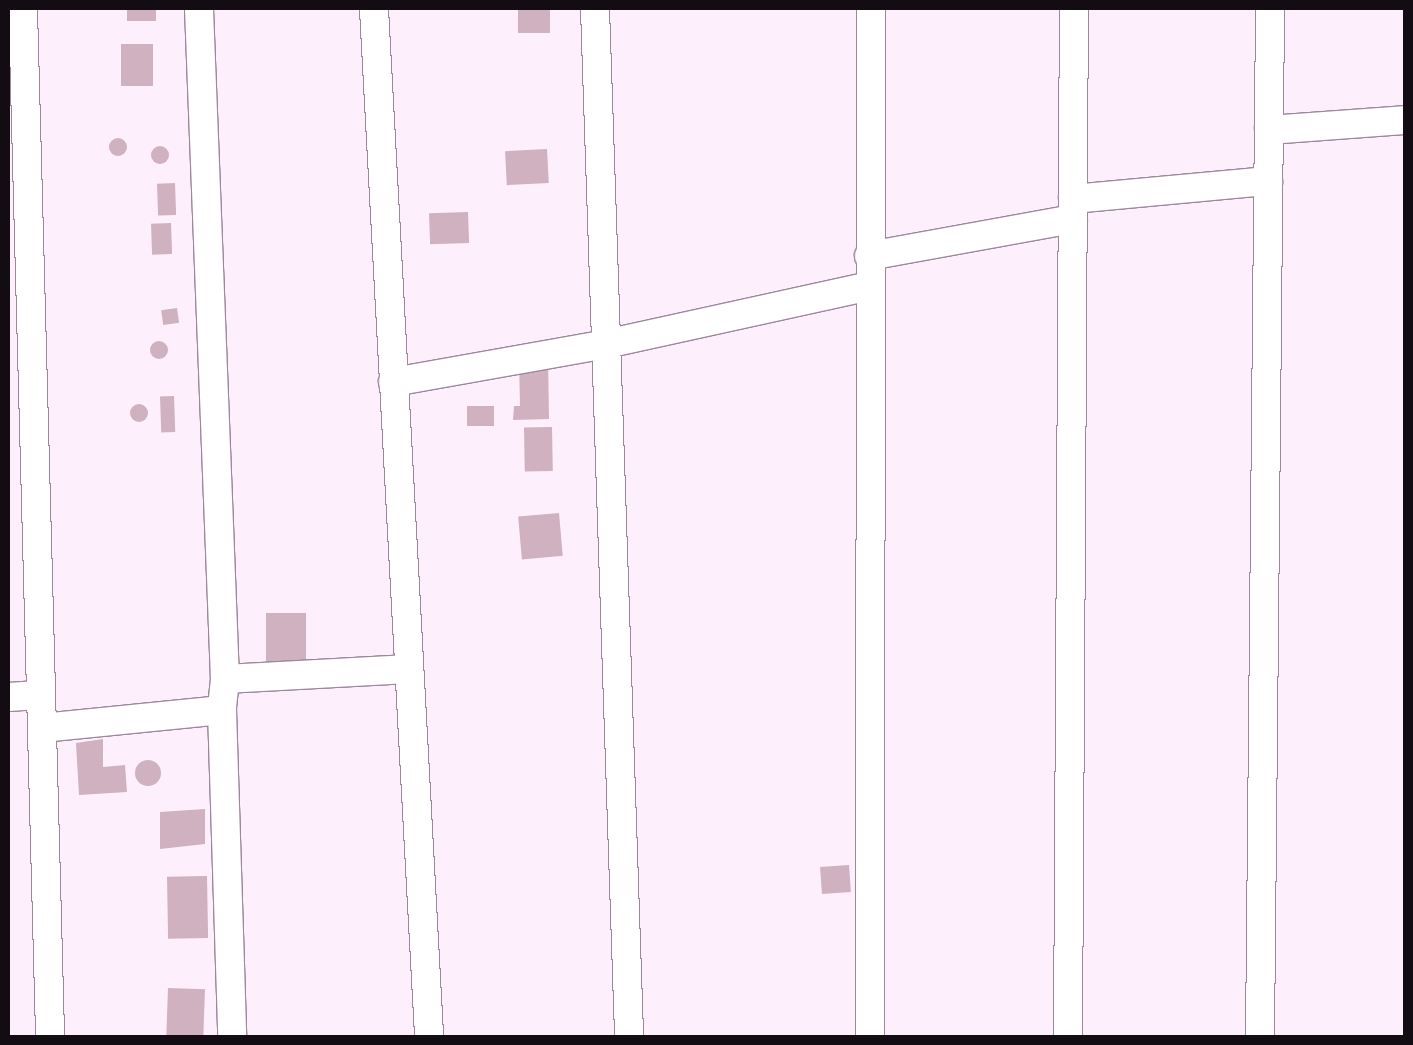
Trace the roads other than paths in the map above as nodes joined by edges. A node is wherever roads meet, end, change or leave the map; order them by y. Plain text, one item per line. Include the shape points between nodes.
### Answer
1 (23, 9) edge
2 (198, 9) edge
3 (374, 9) edge
4 (595, 9) edge
5 (871, 9) edge
6 (1074, 9) edge
7 (1270, 9) edge
8 (1404, 120) edge
9 (1269, 130) junction
10 (1268, 181) junction
11 (1073, 209) junction
12 (869, 256) junction
13 (869, 286) junction
14 (606, 344) junction
15 (394, 382) junction
16 (409, 669) junction
17 (225, 679) junction
18 (41, 695) junction
19 (9, 697) edge
20 (222, 710) junction
21 (42, 728) junction
22 (50, 1036) edge
23 (232, 1036) edge
24 (429, 1036) edge
25 (629, 1036) edge
26 (870, 1036) edge
27 (1068, 1036) edge
28 (1260, 1036) edge

1 - 18 street
2 - 17 street
3 - 15 street
4 - 14 street
5 - 12 street
6 - 11 street
7 - 9 street
8 - 9 street
9 - 10 street
10 - 11 street
10 - 28 street
11 - 12 street
11 - 27 street
12 - 13 street
13 - 14 street
13 - 26 street
14 - 15 street
14 - 25 street
15 - 16 street
16 - 17 street
16 - 24 street
17 - 20 street
18 - 19 street
18 - 21 street
20 - 21 street
20 - 23 street
21 - 22 street

